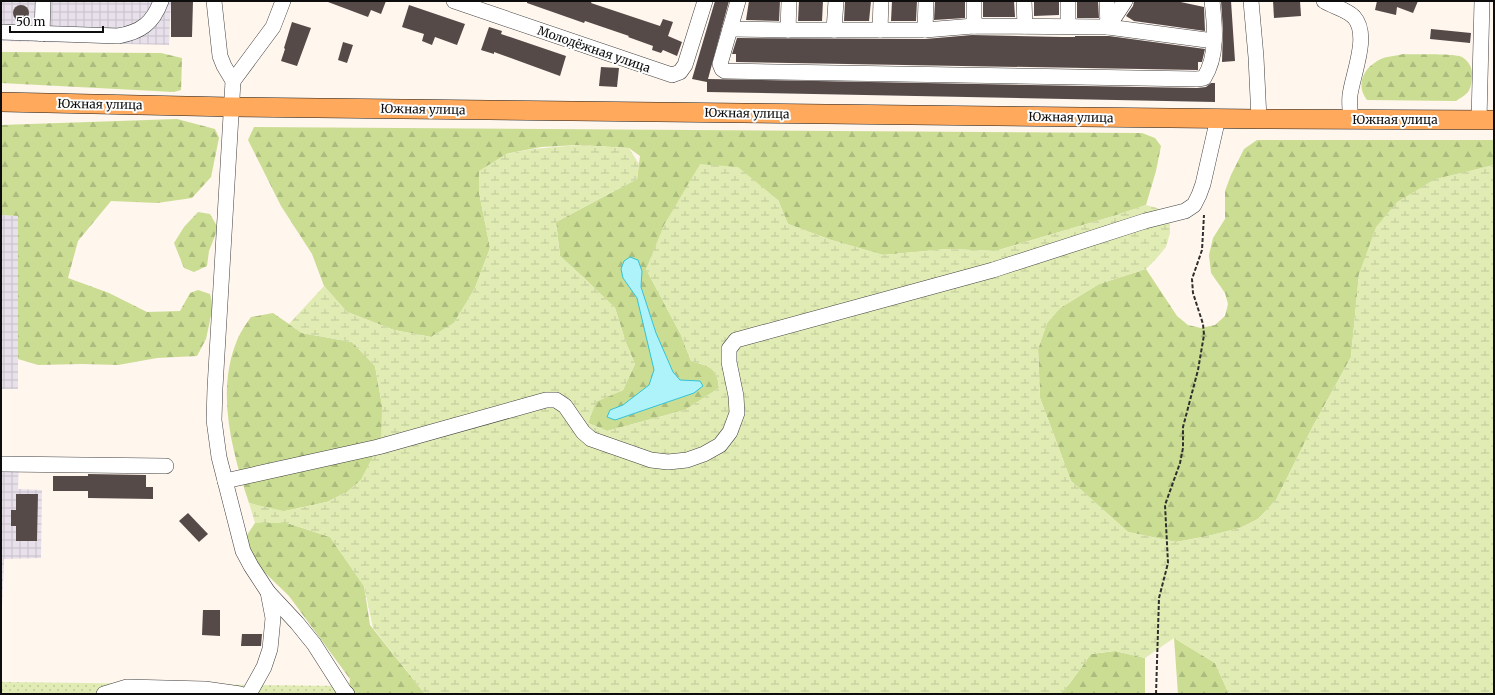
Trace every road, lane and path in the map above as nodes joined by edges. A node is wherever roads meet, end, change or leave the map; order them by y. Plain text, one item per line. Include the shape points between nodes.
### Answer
1 (43, 1) edge
2 (161, 1) edge
3 (214, 1) edge
4 (283, 1) edge
5 (454, 1) edge
6 (706, 1) edge
7 (738, 1) edge
8 (789, 1) edge
9 (836, 1) edge
10 (881, 1) edge
11 (926, 1) edge
12 (974, 1) edge
13 (1024, 1) edge
14 (1068, 1) edge
15 (1107, 1) edge
16 (1125, 1) edge
17 (1212, 1) edge
18 (1251, 1) edge
19 (1324, 1) edge
20 (1482, 1) edge
21 (974, 26) junction
22 (1025, 26) junction
23 (1068, 26) junction
24 (1108, 26) junction
25 (730, 28) junction
26 (788, 30) junction
27 (834, 30) junction
28 (880, 30) junction
29 (925, 30) junction
30 (1, 32) edge
31 (42, 34) junction
32 (1214, 41) junction
33 (233, 81) junction
34 (1, 102) edge
35 (232, 107) junction
36 (1218, 118) junction
37 (1258, 119) junction
38 (1351, 119) junction
39 (1487, 120) edge
40 (1204, 212) dead end
41 (1, 464) edge
42 (166, 466) dead end
43 (225, 481) junction
44 (268, 592) junction
45 (104, 694) edge
46 (240, 694) edge
47 (249, 694) edge
48 (347, 694) edge
49 (1156, 694) edge

1 - 31 street
2 - 31 street via 155,16 132,34
3 - 33 street via 220,56
4 - 33 street via 273,28
5 - 6 street, Молодёжная улица via 672,76 680,72 685,65
7 - 25 street
8 - 26 street
9 - 27 street
10 - 28 street
11 - 29 street
12 - 21 street
13 - 22 street
14 - 23 street
15 - 24 street
16 - 24 street
17 - 32 street
18 - 37 street
19 - 38 street via 1354,17 1361,32 1350,94
20 - 39 street
21 - 22 street
21 - 29 street
22 - 23 street
23 - 24 street
24 - 32 street
25 - 26 street
25 - 32 street via 720,64 725,71 1197,79 1204,78 1208,72
26 - 27 street
27 - 28 street
28 - 29 street
30 - 31 street
33 - 35 street
34 - 35 main road, Южная улица
35 - 36 main road, Южная улица
35 - 43 street via 214,420
36 - 37 main road, Южная улица
36 - 43 street via 1203,184 1194,205 1185,211 1145,221 993,270 736,340 729,349 729,362 737,413 730,432 720,445 704,454 687,460 651,460 591,439 565,406 556,400 546,400 378,447
37 - 38 main road, Южная улица
38 - 39 main road, Южная улица
40 - 49 path via 1202,250 1192,279 1204,335 1183,428 1180,463 1166,505 1168,563 1159,598
41 - 42 street
43 - 44 street via 243,551
44 - 47 street via 273,618 270,648 264,667
44 - 48 street via 314,644
45 - 46 street via 127,687 205,689

